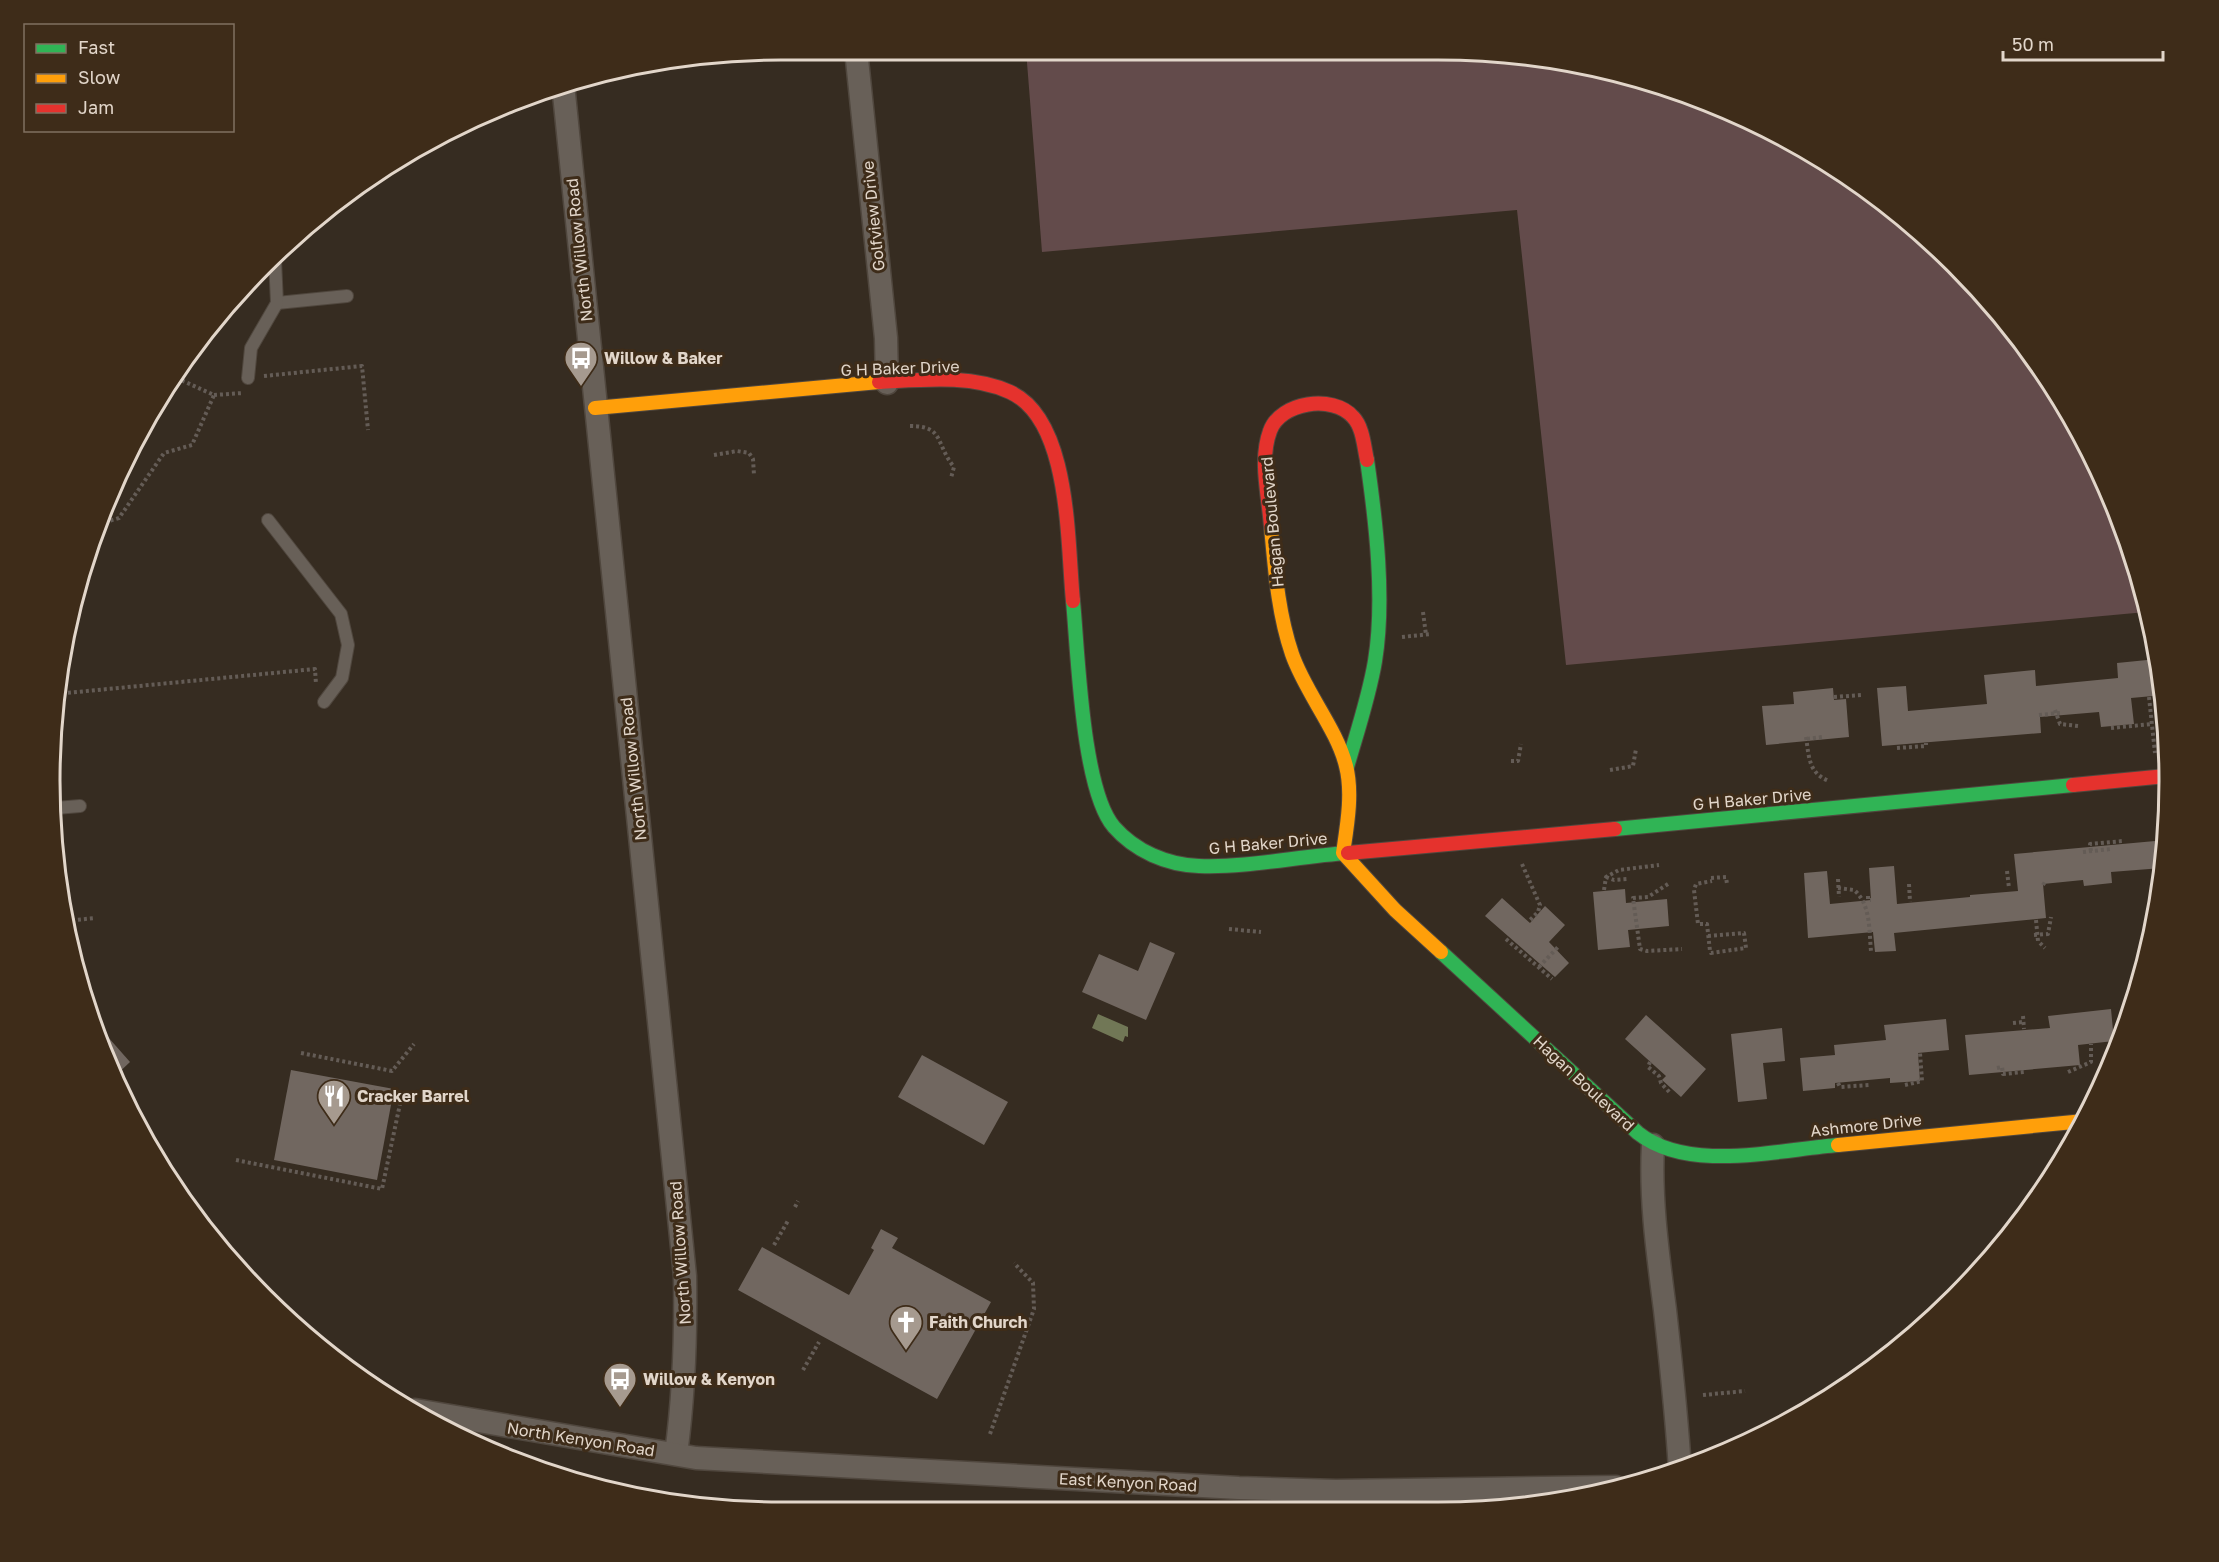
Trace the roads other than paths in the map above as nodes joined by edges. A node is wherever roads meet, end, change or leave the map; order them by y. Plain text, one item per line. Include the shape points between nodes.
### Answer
1 (857, 60) edge
2 (563, 94) edge
3 (275, 267) edge
4 (347, 296) dead end
5 (277, 303) junction
6 (248, 378) road end
7 (886, 383) junction
8 (595, 408) junction
9 (268, 520) dead end
10 (320, 696) road end
11 (1347, 767) junction
12 (2159, 776) edge
13 (80, 806) dead end
14 (61, 808) edge
15 (1343, 853) junction
16 (2073, 1122) edge
17 (1653, 1145) junction
18 (435, 1413) edge
19 (676, 1454) junction
20 (1679, 1460) edge
21 (1581, 1487) edge

1 - 7 street, Golfview Drive via 886,338
2 - 8 street, North Willow Road
3 - 5 lane
4 - 5 lane
5 - 6 lane via 251,348
7 - 8 street, G H Baker Drive
7 - 15 street, G H Baker Drive via 986,384 1019,398 1043,421 1059,460 1094,784 1114,826 1146,853 1197,866
8 - 19 street, North Willow Road via 685,1276 686,1338
9 - 10 lane via 341,615 348,645 342,678
11 - 11 street, Hagan Boulevard via 1378,643 1373,522 1364,439 1355,418 1346,411 1327,405 1305,405 1279,417 1266,446 1280,610 1291,651
11 - 15 street, Hagan Boulevard via 1349,807
12 - 15 street, G H Baker Drive
13 - 14 lane
15 - 17 street, Hagan Boulevard via 1395,909
16 - 17 street, Ashmore Drive via 1709,1157 1687,1156
17 - 20 street via 1654,1219
18 - 19 street, North Kenyon Road
19 - 21 street, East Kenyon Road via 1239,1488 1335,1491

